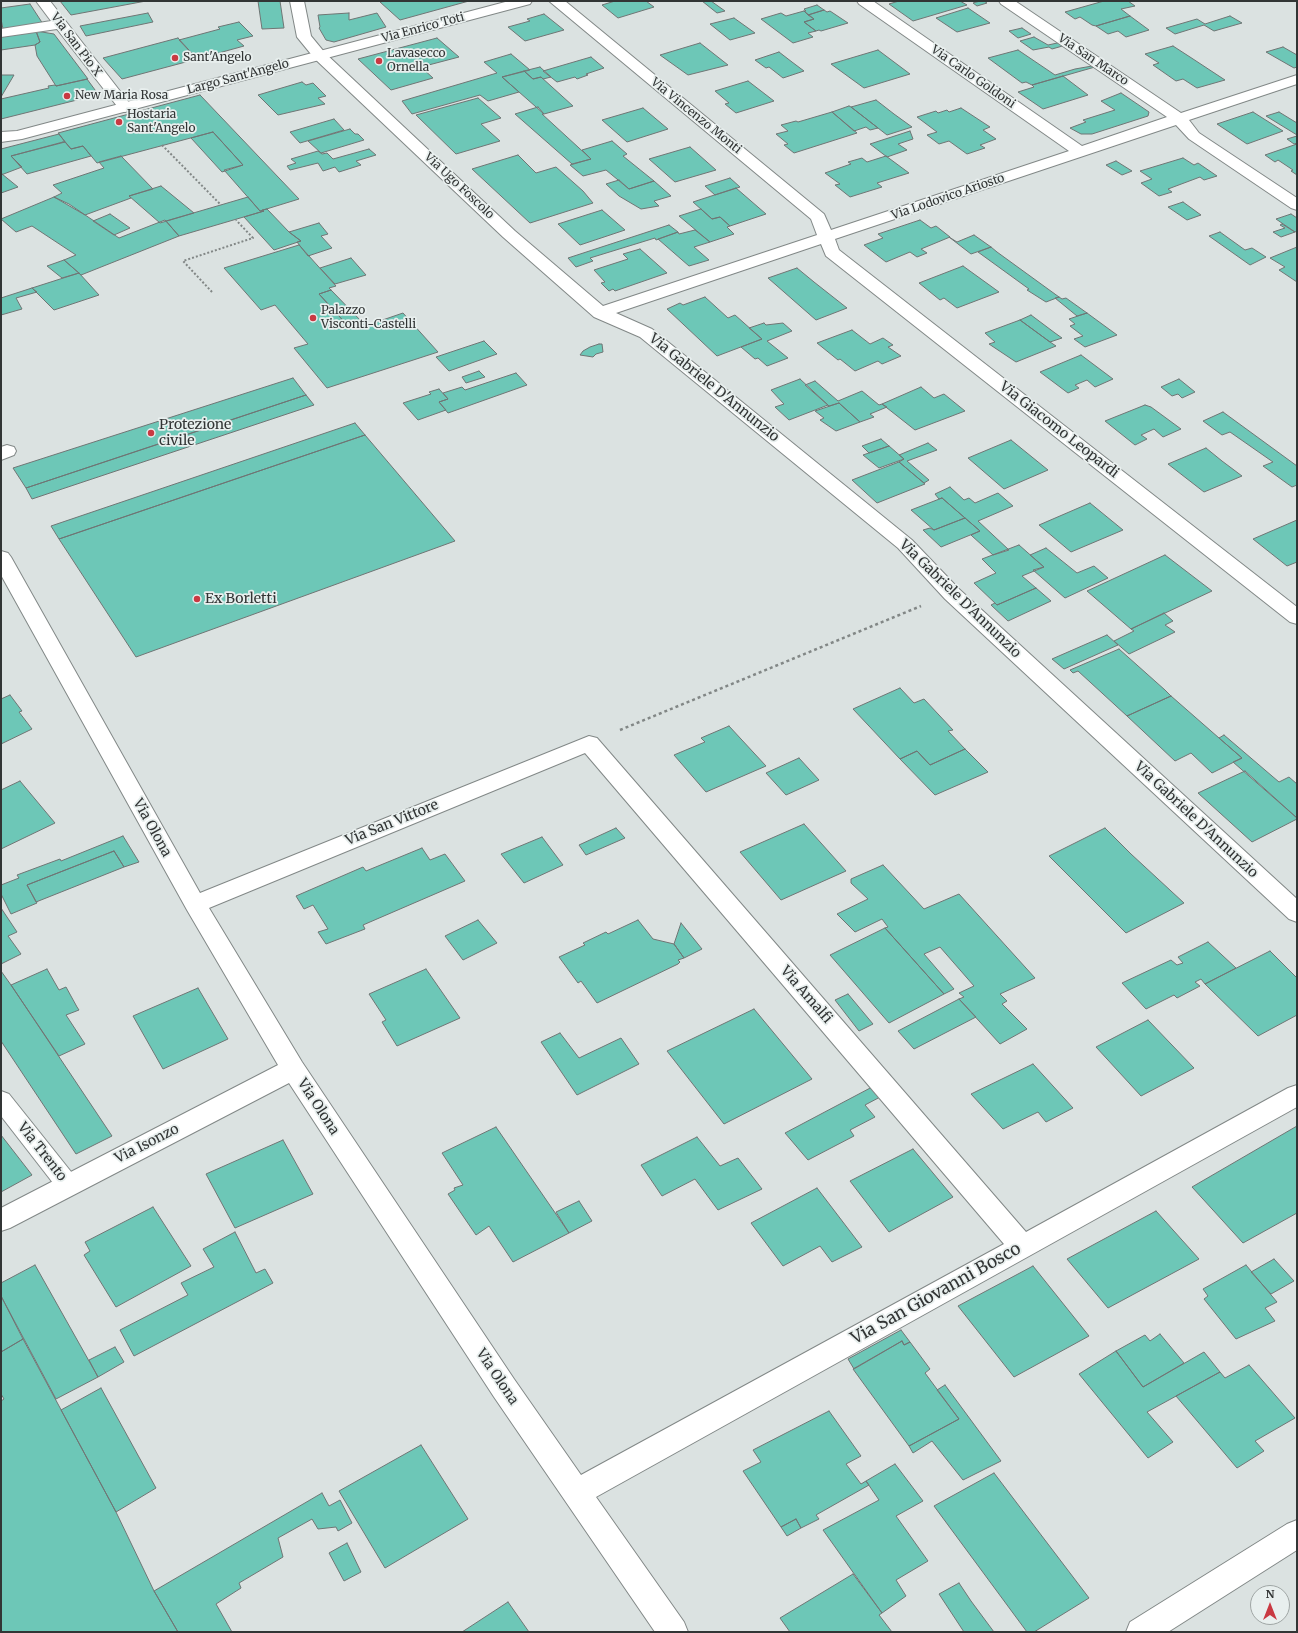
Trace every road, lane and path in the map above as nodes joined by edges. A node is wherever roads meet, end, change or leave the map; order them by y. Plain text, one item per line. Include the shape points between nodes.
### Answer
1 (43, 1) edge
2 (297, 1) edge
3 (526, 1) edge
4 (556, 1) edge
5 (864, 1) edge
6 (1006, 1) edge
7 (60, 24) junction
8 (1, 33) edge
9 (320, 56) junction
10 (1297, 79) edge
11 (125, 108) junction
12 (1180, 119) junction
13 (1, 136) edge
14 (17, 136) junction
15 (1, 143) edge
16 (162, 145) dead end
17 (1081, 152) junction
18 (220, 205) dead end
19 (1297, 205) edge
20 (236, 220) dead end
21 (827, 237) junction
22 (212, 292) dead end
23 (600, 314) junction
24 (1, 558) edge
25 (952, 594) junction
26 (1297, 617) edge
27 (588, 743) junction
28 (195, 904) junction
29 (1297, 913) edge
30 (293, 1069) junction
31 (1297, 1095) edge
32 (1, 1100) edge
33 (68, 1185) junction
34 (1, 1220) edge
35 (1023, 1247) junction
36 (576, 1493) junction
37 (1297, 1534) edge
38 (673, 1632) edge
39 (1141, 1632) edge

1 - 7 street, Via San Pio X
2 - 9 street, Via Ugo Foscolo via 304,37
3 - 9 street, Via Enrico Toti
4 - 21 street, Via Vincenzo Monti via 818,217
5 - 17 street, Via Carlo Goldoni
6 - 12 street, Via San Marco
7 - 8 street
7 - 11 street, Via San Pio X
9 - 11 street, Largo Sant'Angelo
9 - 23 street, Via Ugo Foscolo via 510,234
10 - 12 street, Via Lodovico Ariosto
11 - 14 street, Largo Sant'Angelo
12 - 17 street, Via Lodovico Ariosto
12 - 19 street, Via San Marco via 1194,136
13 - 14 street
14 - 15 street
16 - 18 path
17 - 21 street, Via Lodovico Ariosto
20 - 22 path via 253,238 182,261
21 - 23 street, Via Lodovico Ariosto
21 - 26 street, Via Giacomo Leopardi via 832,252
23 - 25 street, Via Gabriele D'Annunzio via 646,332 905,544
24 - 28 street, Via Olona
25 - 27 path
25 - 29 street, Via Gabriele D'Annunzio
27 - 28 street, Via San Vittore
27 - 35 street, Via Amalfi
28 - 30 street, Via Olona
30 - 33 street, Via Isonzo
30 - 36 street, Via Olona
31 - 35 street, Via San Giovanni Bosco
32 - 33 lane, Via Trento
33 - 34 street, Via Isonzo
35 - 36 street, Via San Giovanni Bosco
36 - 38 street, Via Olona
37 - 39 street

